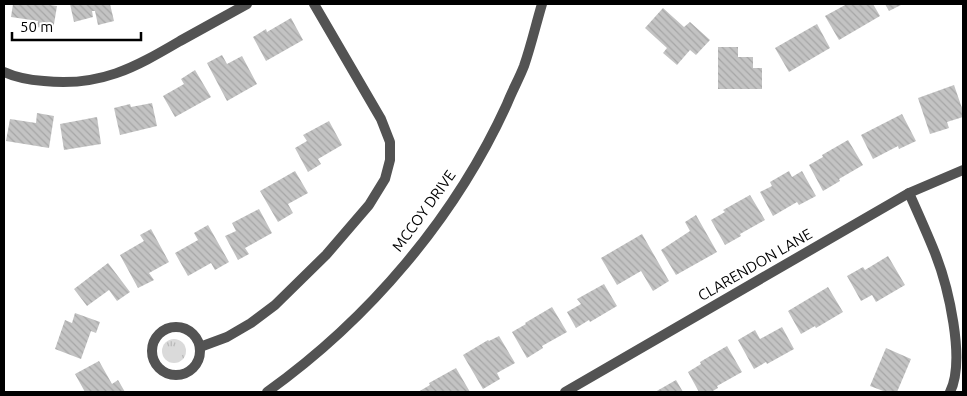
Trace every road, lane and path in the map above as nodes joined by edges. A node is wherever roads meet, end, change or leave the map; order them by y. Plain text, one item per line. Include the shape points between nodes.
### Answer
1 (247, 4) edge
2 (314, 4) edge
3 (542, 4) edge
4 (4, 72) edge
5 (963, 170) edge
6 (909, 193) junction
7 (200, 347) junction
8 (267, 392) edge
9 (565, 392) edge
10 (950, 392) edge

1 - 4 street via 148,60 110,76 81,82 56,82 18,78
2 - 7 street via 381,119 390,142 385,179 368,205 326,255 275,305 251,324
3 - 8 street, MCCOY DRIVE via 524,66 491,139 450,206 358,316
5 - 6 street, CLARENDON LANE
6 - 9 street, CLARENDON LANE
6 - 10 street via 936,254 947,293 956,349 954,383
7 - 7 street via 193,334 178,327 163,331 152,351 163,371 178,375 198,363

